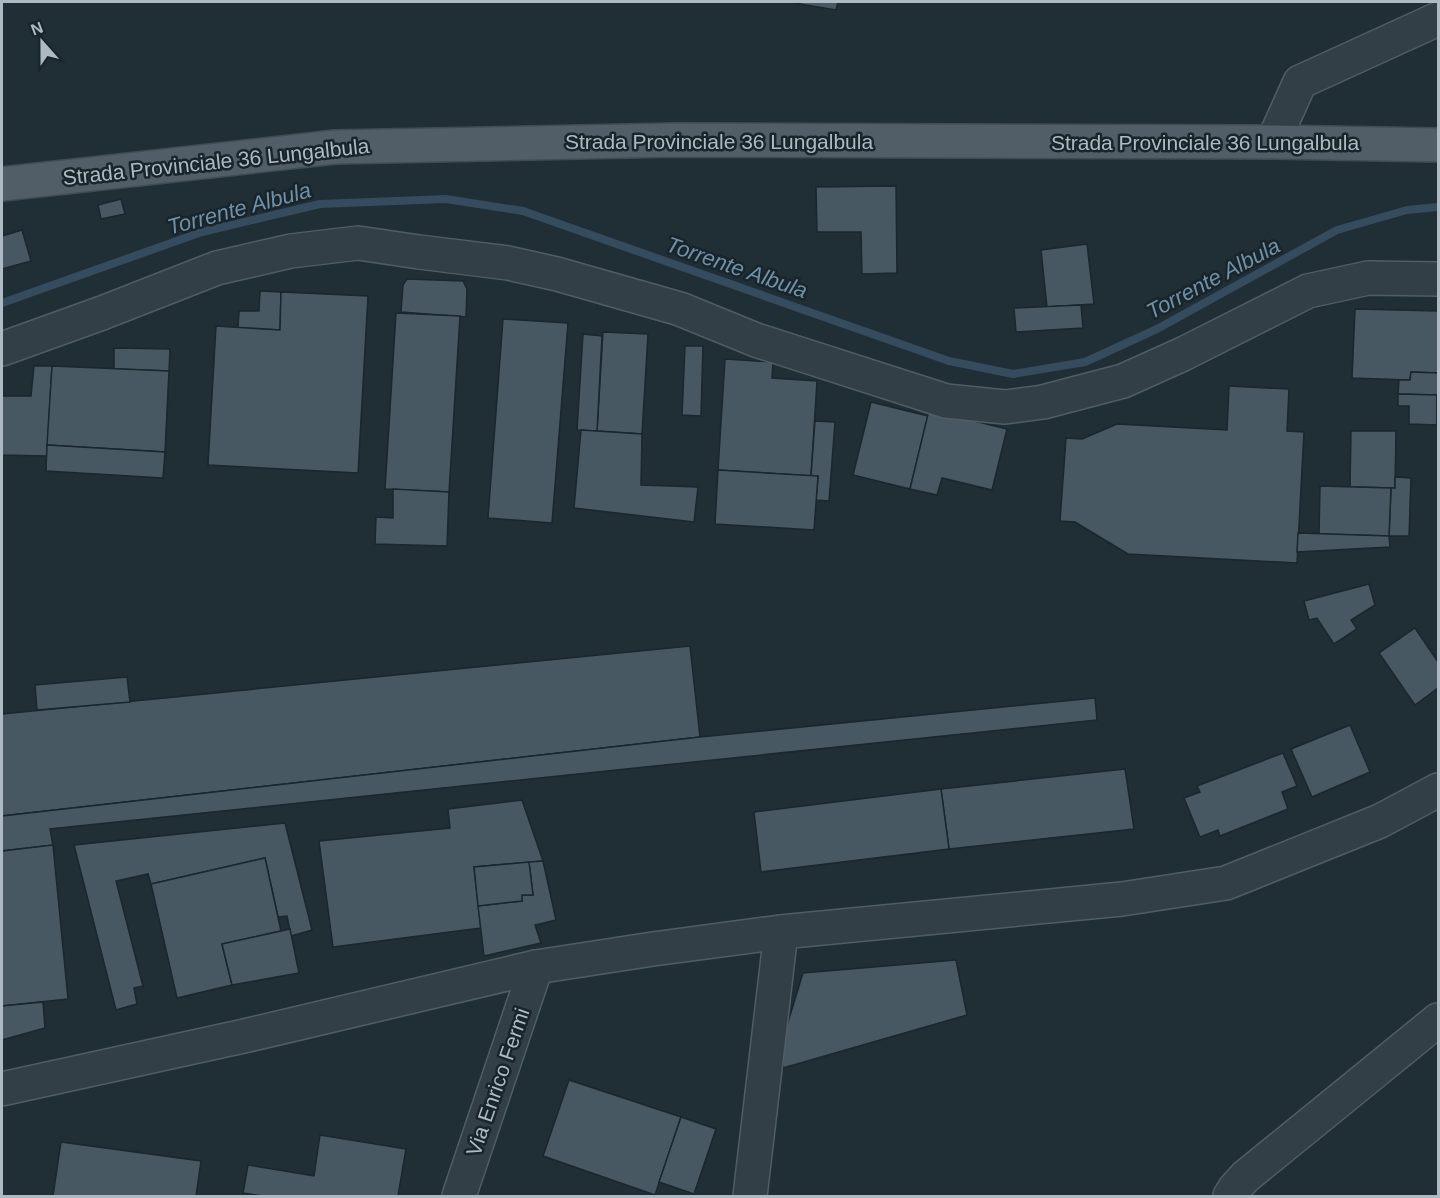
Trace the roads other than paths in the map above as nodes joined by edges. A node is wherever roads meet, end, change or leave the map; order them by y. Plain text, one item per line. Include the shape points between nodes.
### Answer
1 (1438, 19) edge
2 (1273, 142) junction
3 (1438, 145) edge
4 (2, 184) edge
5 (1438, 279) edge
6 (2, 349) edge
7 (1438, 790) edge
8 (781, 932) junction
9 (536, 967) junction
10 (1438, 1020) edge
11 (2, 1089) edge
12 (459, 1197) edge
13 (750, 1197) edge
14 (1230, 1197) edge

1 - 2 street via 1300,82
2 - 3 main road, Strada Provinciale 36 Lungalbula
2 - 4 main road, Strada Provinciale 36 Lungalbula via 675,140 335,147
5 - 6 street via 1368,278 1308,291 1123,381 1043,402 1005,407 946,401 756,340 680,309 557,274 508,263 358,243 291,251 217,268
7 - 8 street via 1380,821 1226,883 1122,899
8 - 9 street
8 - 13 street
9 - 11 street
9 - 12 street, Via Enrico Fermi
10 - 14 street via 1245,1177

